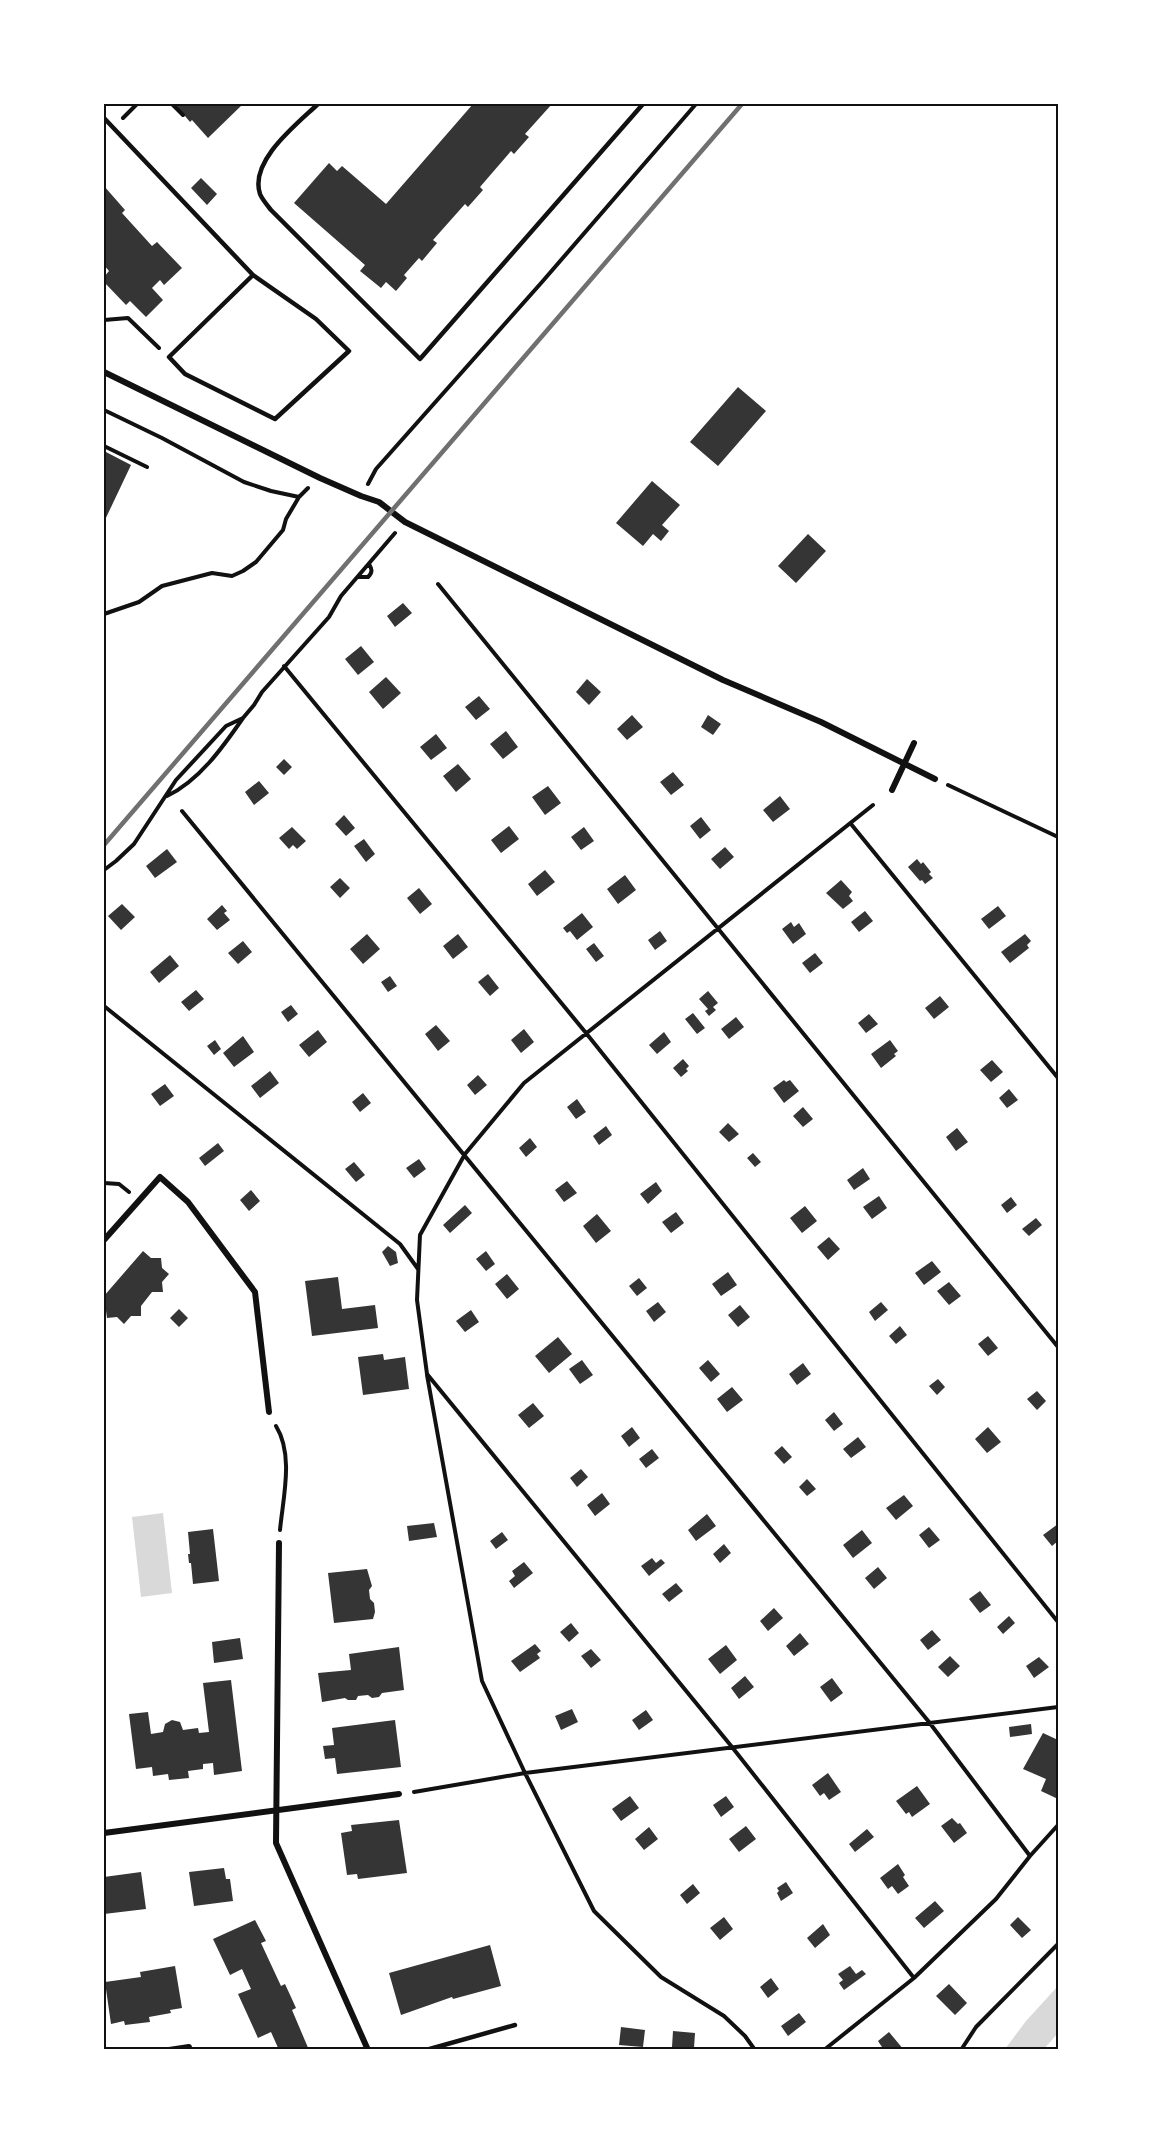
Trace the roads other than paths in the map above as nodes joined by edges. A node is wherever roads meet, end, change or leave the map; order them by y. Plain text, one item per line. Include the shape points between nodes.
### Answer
1 (318, 104) edge
2 (643, 104) edge
3 (104, 118) edge
4 (253, 275) junction
5 (104, 372) edge
6 (914, 743) dead end
7 (904, 764) junction
8 (935, 779) road end
9 (892, 790) dead end
10 (104, 1240) edge
11 (269, 1412) road end
12 (279, 1543) road end
13 (399, 1794) road end
14 (276, 1812) junction
15 (104, 1833) edge
16 (515, 2025) dead end
17 (189, 2047) dead end
18 (169, 2049) edge
19 (368, 2049) edge
20 (426, 2049) edge

1 - 2 lane via 268,156 259,177 261,195 271,210 420,359
3 - 4 lane
4 - 4 lane via 316,319 349,351 275,419 185,374 169,357
5 - 7 street via 320,478 380,502 405,522 723,680 821,722
6 - 7 street
7 - 8 street
7 - 9 street
10 - 11 street via 160,1177 188,1202 255,1292
12 - 14 street
13 - 14 street
14 - 15 street
14 - 19 street via 276,1844
16 - 20 lane
17 - 18 street

